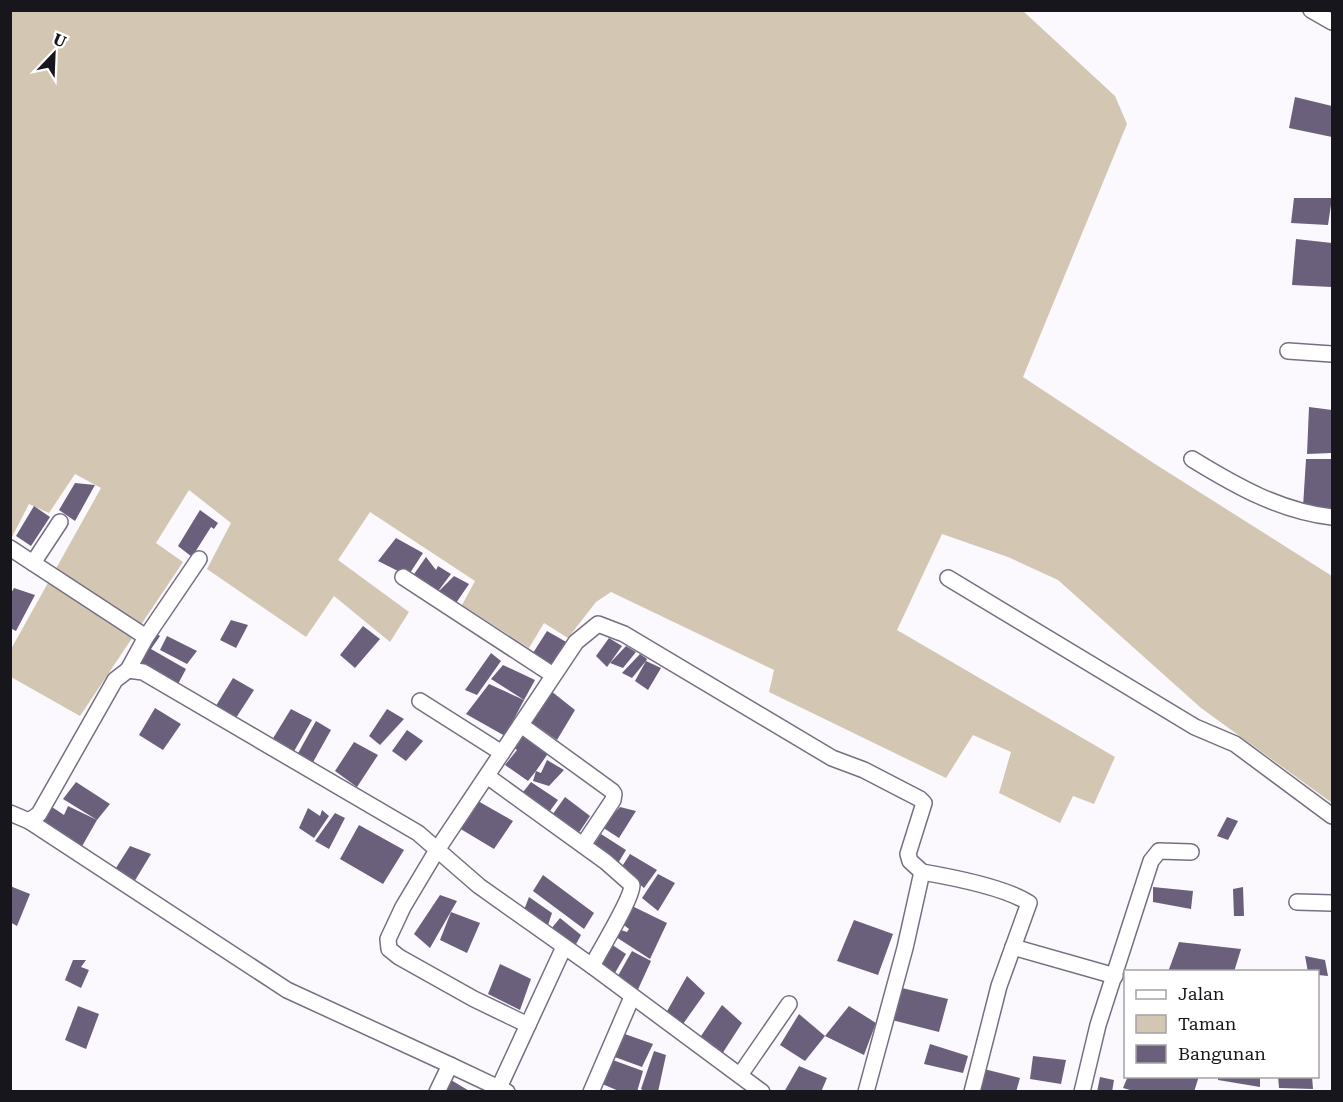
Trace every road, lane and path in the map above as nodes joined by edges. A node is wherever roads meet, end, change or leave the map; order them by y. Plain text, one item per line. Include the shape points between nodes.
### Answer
1 (1311, 10) edge
2 (1332, 22) edge
3 (1288, 351) dead end
4 (1332, 354) edge
5 (1192, 459) dead end
6 (1332, 516) edge
7 (60, 522) dead end
8 (10, 548) edge
9 (199, 559) dead end
10 (33, 563) junction
11 (403, 577) dead end
12 (948, 578) dead end
13 (146, 637) junction
14 (128, 670) junction
15 (553, 675) junction
16 (420, 701) dead end
17 (521, 725) junction
18 (502, 753) junction
19 (487, 776) junction
20 (10, 813) edge
21 (1332, 816) edge
22 (29, 821) junction
23 (583, 845) junction
24 (437, 850) junction
25 (1191, 852) dead end
26 (922, 872) junction
27 (1297, 902) dead end
28 (1332, 903) edge
29 (564, 947) junction
30 (1013, 947) junction
31 (592, 966) junction
32 (1116, 976) junction
33 (632, 997) junction
34 (789, 1004) dead end
35 (528, 1025) junction
36 (450, 1065) junction
37 (740, 1075) junction
38 (501, 1090) edge
39 (437, 1092) edge
40 (591, 1092) edge
41 (762, 1092) edge
42 (866, 1092) edge
43 (972, 1092) edge
44 (1082, 1092) edge

1 - 2 street
3 - 4 street
5 - 6 street via 1257,496
7 - 10 street
8 - 10 street
9 - 13 street
10 - 13 street
11 - 15 street
12 - 21 street via 1195,727 1235,744
13 - 14 street
14 - 22 street via 115,680 44,809
14 - 24 street via 143,672 176,690 418,833
15 - 17 street
15 - 26 street via 576,642 598,624 624,634 832,758 920,799 924,806 908,854
16 - 18 street
17 - 18 street
17 - 23 street via 614,794
18 - 19 street
19 - 23 street
19 - 24 street
20 - 22 street
22 - 36 street via 287,990
23 - 31 street via 632,887
24 - 29 street via 479,886
24 - 35 street via 403,907 388,939 389,949 474,999
25 - 32 street via 1159,851 1154,856
26 - 30 street via 1029,902
26 - 42 street
27 - 28 street
29 - 31 street
29 - 35 street
30 - 32 street
30 - 43 street via 991,1011
31 - 33 street
32 - 44 street via 1098,1025
33 - 37 street
33 - 40 street
34 - 37 street
35 - 38 street
36 - 38 street
36 - 39 street
37 - 41 street

